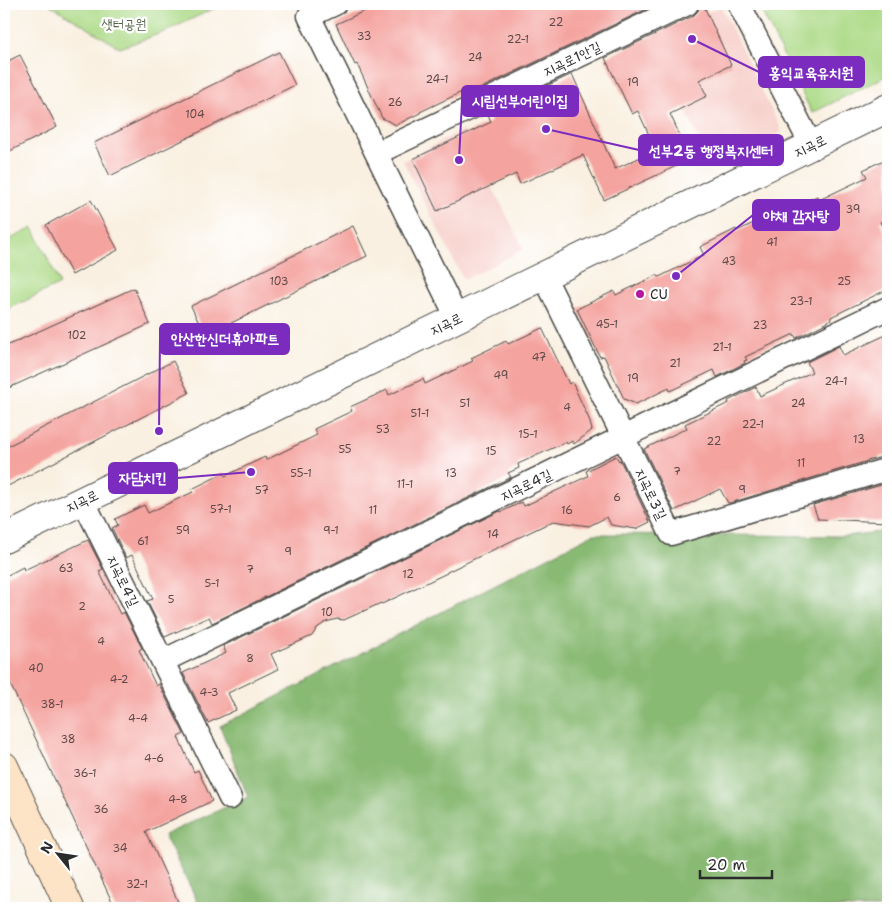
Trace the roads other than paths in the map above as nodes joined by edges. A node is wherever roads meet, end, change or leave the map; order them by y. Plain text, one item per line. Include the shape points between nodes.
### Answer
1 (335, 4) edge
2 (687, 4) edge
3 (739, 4) edge
4 (888, 108) edge
5 (811, 145) junction
6 (377, 153) junction
7 (544, 276) junction
8 (888, 308) edge
9 (457, 318) junction
10 (623, 437) junction
11 (888, 469) edge
12 (83, 500) junction
13 (4, 539) edge
14 (163, 661) junction
15 (4, 766) edge
16 (230, 798) dead end
17 (70, 908) edge

1 - 6 street via 309,16
2 - 6 street, 지곡로1안길
3 - 5 street
4 - 5 street, 지곡로
5 - 7 street, 지곡로
6 - 9 street
7 - 9 street, 지곡로
7 - 10 street, 지곡로3길
8 - 10 street, 지곡로4길
9 - 12 street, 지곡로
10 - 11 street, 지곡로3길 via 671,534
10 - 14 street, 지곡로4길
12 - 13 street, 지곡로
12 - 14 street, 지곡로4길
14 - 16 street, 지곡로4길
15 - 17 main road

